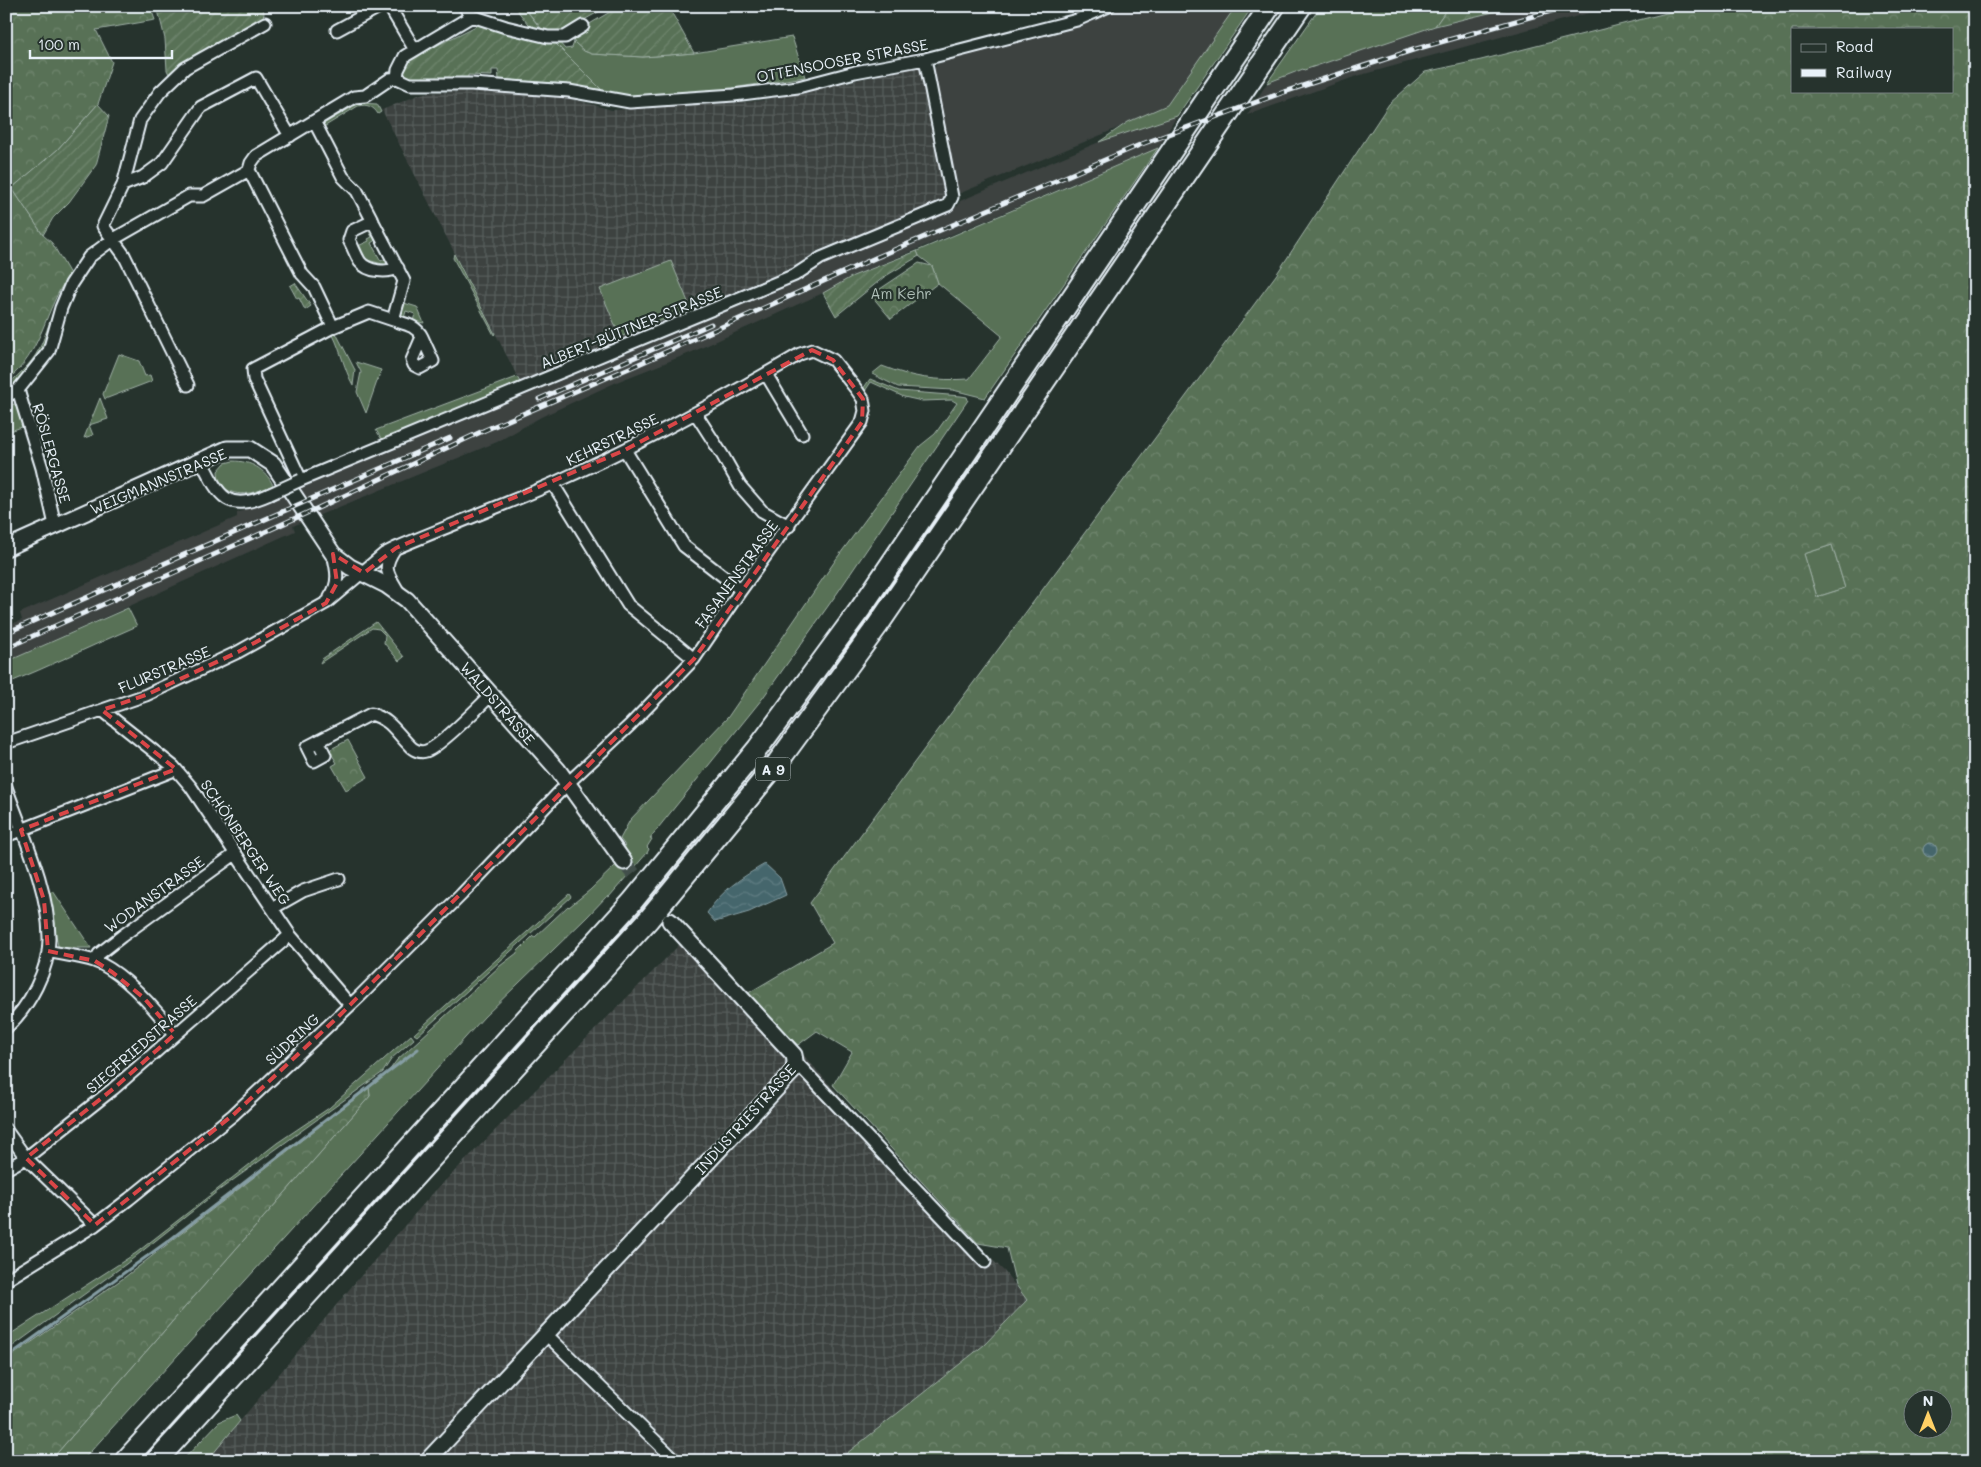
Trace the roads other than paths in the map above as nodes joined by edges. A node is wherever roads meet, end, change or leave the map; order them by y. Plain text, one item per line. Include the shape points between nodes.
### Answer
1 (381, 6) edge
2 (389, 6) edge
3 (464, 6) edge
4 (1109, 6) edge
5 (1270, 6) edge
6 (1301, 6) edge
7 (472, 16) junction
8 (266, 23) dead end
9 (583, 26) dead end
10 (337, 30) dead end
11 (415, 50) junction
12 (925, 59) junction
13 (398, 78) junction
14 (314, 121) junction
15 (290, 136) junction
16 (249, 170) junction
17 (123, 185) junction
18 (373, 221) junction
19 (112, 240) junction
20 (398, 268) junction
21 (394, 320) junction
22 (333, 327) junction
23 (422, 337) dead end
24 (832, 360) joint
25 (766, 374) junction
26 (188, 385) dead end
27 (18, 390) junction
28 (6, 396) edge
29 (696, 414) junction
30 (802, 434) dead end
31 (625, 450) junction
32 (201, 460) junction
33 (301, 480) junction
34 (553, 484) junction
35 (55, 525) junction
36 (789, 526) junction
37 (6, 548) edge
38 (396, 548) junction
39 (332, 554) junction
40 (357, 570) junction
41 (741, 590) junction
42 (399, 593) junction
43 (326, 603) junction
44 (694, 659) junction
45 (491, 696) junction
46 (102, 710) junction
47 (318, 741) dead end
48 (6, 743) edge
49 (174, 767) junction
50 (568, 783) junction
51 (6, 787) edge
52 (21, 830) junction
53 (6, 836) edge
54 (235, 854) junction
55 (624, 862) tunnel mouth
56 (339, 879) dead end
57 (272, 908) junction
58 (670, 921) tunnel mouth
59 (290, 935) junction
60 (48, 952) junction
61 (95, 961) junction
62 (350, 1005) junction
63 (6, 1028) edge
64 (175, 1034) junction
65 (795, 1061) junction
66 (6, 1130) edge
67 (26, 1158) junction
68 (6, 1169) edge
69 (95, 1225) junction
70 (985, 1262) dead end
71 (6, 1280) edge
72 (546, 1334) junction
73 (125, 1461) edge
74 (156, 1461) edge
75 (427, 1461) edge
76 (676, 1461) edge

1 - 10 street
2 - 11 street
3 - 7 street
4 - 12 street, OTTENSOOSER STRASSE via 1077,20
5 - 73 highway, A 9 via 861,608 758,748 632,902
6 - 74 highway, A 9 via 878,624 778,762 649,919
7 - 9 street via 548,37 565,37
7 - 11 street
8 - 17 street via 185,68 160,92 140,120
11 - 13 street via 405,56
12 - 13 street, OTTENSOOSER STRASSE via 798,87 630,102 569,91 472,84 410,84
12 - 33 street, ALBERT-BÜTTNER-STRASSE via 952,197 948,205 821,258 796,275
13 - 14 street via 390,79 366,96 354,97
14 - 15 street
14 - 18 street via 342,177 357,191
15 - 16 street via 256,156
15 - 17 street via 256,78 201,107 162,163 143,177
16 - 19 street via 203,196 189,196
16 - 22 street
17 - 19 street via 103,226
18 - 20 street
18 - 20 street via 352,231 349,240 361,263 389,272
19 - 26 street via 124,255
19 - 27 street via 89,257 71,284 49,351
20 - 21 street via 404,281
21 - 22 street via 369,312
21 - 23 street via 415,327
22 - 33 street via 253,369 254,379
24 - 25 street, KEHRSTRASSE via 812,350
24 - 36 street, FASANENSTRASSE via 863,399 862,422
25 - 29 street, KEHRSTRASSE
25 - 30 street
27 - 28 street
27 - 35 street, RÖSLERGASSE via 42,468
29 - 31 street, KEHRSTRASSE
29 - 36 street via 740,486 762,511
31 - 34 street, KEHRSTRASSE
31 - 41 street via 684,546
32 - 33 street, ALBERT-BÜTTNER-STRASSE, bridge via 214,488 234,502 254,501
32 - 35 street, WEIGMANNSTRASSE
32 - 39 street, WEIGMANNSTRASSE via 227,449 250,449 273,464
34 - 38 street, KEHRSTRASSE
34 - 44 street via 628,605
35 - 37 street, WEIGMANNSTRASSE
36 - 41 street, FASANENSTRASSE
38 - 40 street, KEHRSTRASSE
38 - 42 street via 387,560 387,570
39 - 40 street, WEIGMANNSTRASSE
39 - 43 street via 337,584
40 - 42 street, WALDSTRASSE
40 - 43 street, FLURSTRASSE
41 - 44 street, FASANENSTRASSE
42 - 45 street, WALDSTRASSE
43 - 46 street, FLURSTRASSE via 238,652 146,696
44 - 50 street, FASANENSTRASSE
45 - 47 street via 426,751 411,748 384,718 371,714
45 - 50 street, WALDSTRASSE
46 - 48 street, FLURSTRASSE
46 - 49 street, SCHÖNBERGER WEG
49 - 52 street via 172,771
49 - 54 street, SCHÖNBERGER WEG
50 - 55 street, WALDSTRASSE
50 - 62 street, SÜDRING
51 - 52 street
52 - 53 street
52 - 60 street via 44,900 50,938
54 - 57 street, SCHÖNBERGER WEG
54 - 61 street, WODANSTRASSE via 122,936
56 - 57 street via 303,891
57 - 59 street, SCHÖNBERGER WEG
58 - 65 street via 794,1055
59 - 62 street, SCHÖNBERGER WEG
59 - 64 street, SIEGFRIEDSTRASSE
60 - 61 street
60 - 63 street via 40,980 28,1004
61 - 64 street via 144,998
62 - 69 street, SÜDRING via 233,1115
64 - 67 street, SIEGFRIEDSTRASSE via 113,1089
65 - 70 street, INDUSTRIESTRASSE
65 - 72 street, INDUSTRIESTRASSE via 794,1070
66 - 67 street
67 - 68 street, SIEGFRIEDSTRASSE
67 - 69 street
69 - 71 street, SÜDRING
72 - 75 street, INDUSTRIESTRASSE
72 - 76 street

